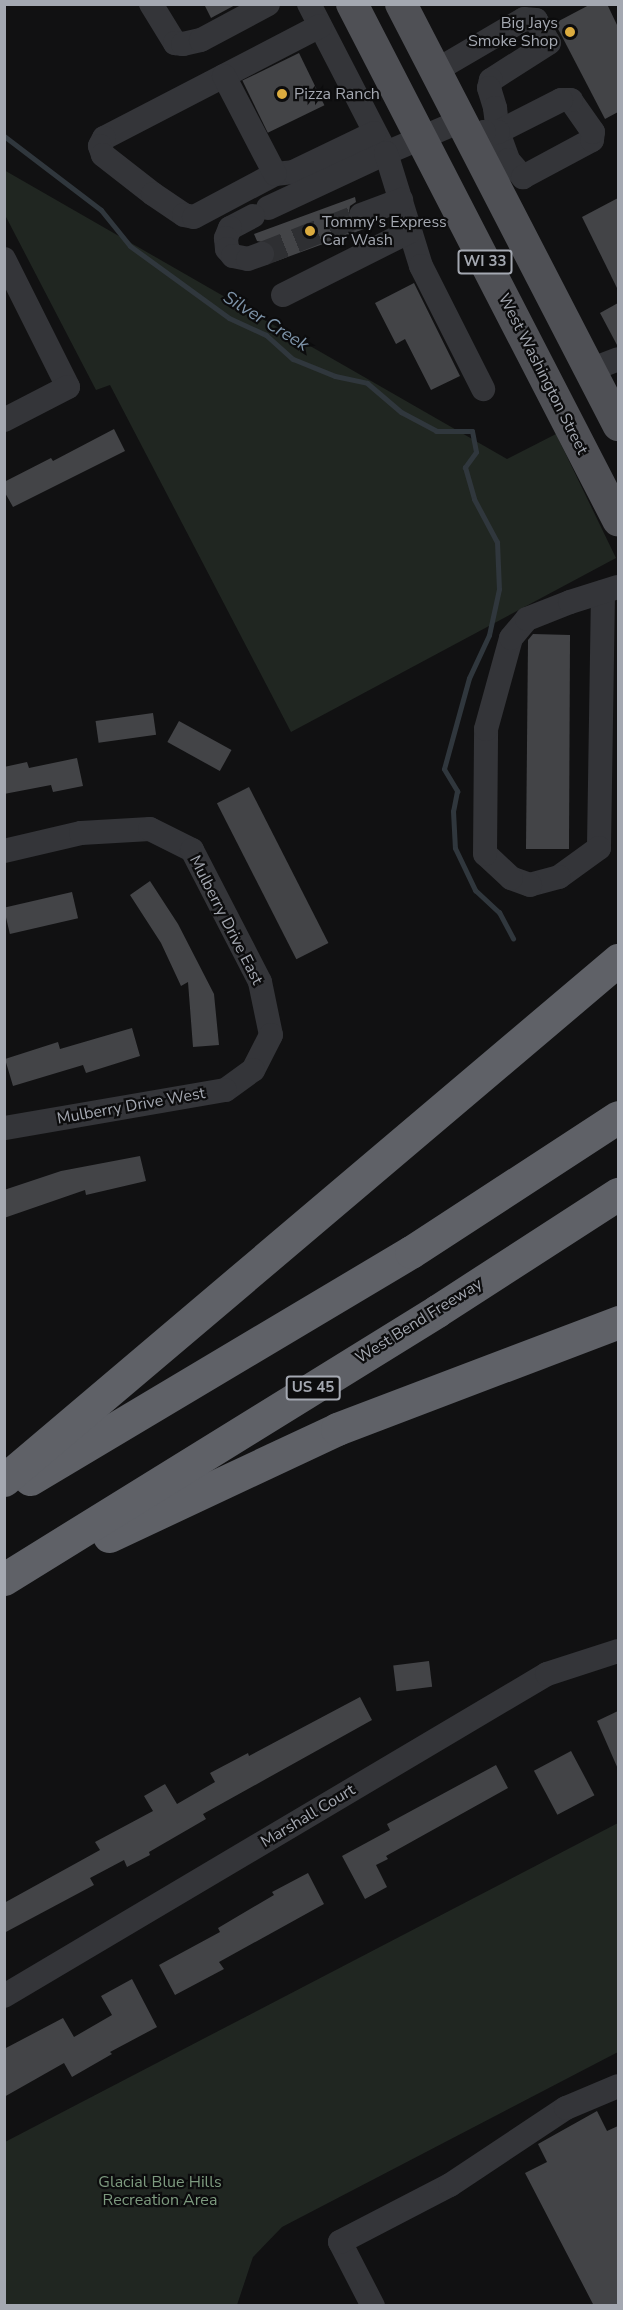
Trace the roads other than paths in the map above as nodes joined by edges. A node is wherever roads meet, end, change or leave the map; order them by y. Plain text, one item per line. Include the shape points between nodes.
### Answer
1 (151, 4) edge
2 (268, 4) edge
3 (309, 4) edge
4 (352, 4) edge
5 (401, 4) edge
6 (320, 26) junction
7 (435, 71) junction
8 (224, 76) junction
9 (476, 130) junction
10 (422, 140) junction
11 (380, 143) junction
12 (275, 174) junction
13 (401, 200) junction
14 (361, 215) tunnel mouth
15 (410, 231) junction
16 (262, 254) tunnel mouth
17 (4, 259) edge
18 (284, 295) dead end
19 (604, 365) edge
20 (483, 388) dead end
21 (4, 420) edge
22 (618, 425) edge
23 (618, 520) edge
24 (611, 589) edge
25 (4, 851) edge
26 (618, 960) edge
27 (253, 1070) joint
28 (618, 1117) edge
29 (4, 1128) edge
30 (618, 1194) edge
31 (618, 1322) edge
32 (4, 1480) edge
33 (4, 1494) edge
34 (6, 1579) edge
35 (618, 1651) edge
36 (4, 1996) edge
37 (618, 2086) edge
38 (373, 2306) edge

1 - 2 street via 175,43 183,44 201,40
3 - 6 street
4 - 10 main road, West Washington Street / WI 33
5 - 7 main road, WI 33
6 - 8 street
6 - 11 street
7 - 9 main road, WI 33
7 - 9 street via 524,19 536,20 547,34 549,43 545,47 491,80 489,88 495,108
8 - 12 street
8 - 12 street via 104,138 100,146 103,155 184,215 194,217
9 - 10 street
9 - 19 main road, WI 33
10 - 11 street
10 - 23 main road, West Washington Street / WI 33
11 - 12 street via 293,172
11 - 13 street
11 - 16 street via 230,228 227,249 233,256 248,259
13 - 14 street
13 - 15 street
15 - 18 street
15 - 20 street via 421,266
17 - 21 street via 68,387
19 - 22 main road, WI 33
24 - 24 street via 527,619 511,638 486,729 485,854 511,878 530,885 559,877 598,848
25 - 27 street, Mulberry Drive East via 81,833 150,829 192,850 260,982 271,1035
26 - 32 highway
27 - 29 street, Mulberry Drive West via 225,1090
28 - 33 highway via 411,1252
30 - 34 highway, West Bend Freeway / US 45
31 - 34 highway via 337,1429 71,1554
35 - 36 street, Marshall Court via 547,1674
37 - 38 street via 566,2108 450,2185 340,2242

